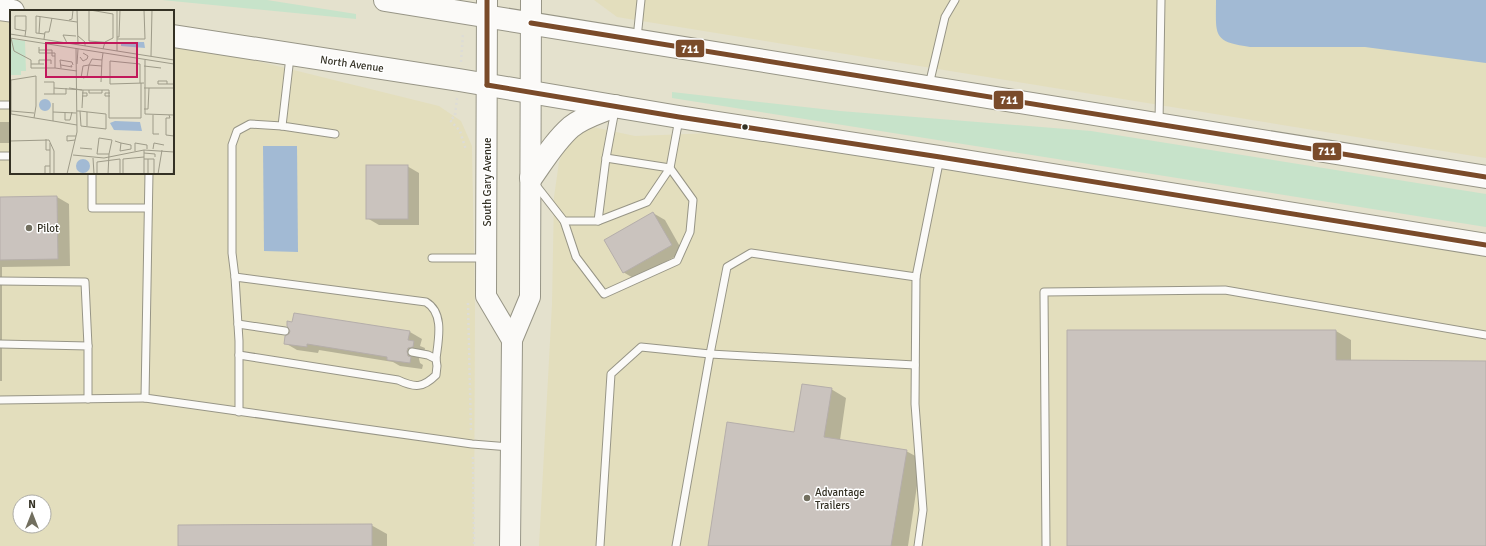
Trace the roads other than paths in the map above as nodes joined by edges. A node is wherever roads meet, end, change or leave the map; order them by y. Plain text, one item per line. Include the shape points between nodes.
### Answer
1 (531, 0) edge
2 (641, 0) edge
3 (955, 0) edge
4 (1161, 0) edge
5 (395, 1) edge
6 (487, 8) edge
7 (0, 9) edge
8 (10, 11) edge
9 (531, 23) junction
10 (174, 36) edge
11 (637, 41) junction
12 (291, 55) junction
13 (487, 85) junction
14 (928, 87) junction
15 (531, 92) junction
16 (615, 106) junction
17 (679, 117) junction
18 (1159, 125) junction
19 (282, 126) junction
20 (335, 134) dead end
21 (940, 157) junction
22 (606, 158) junction
23 (670, 168) junction
24 (92, 174) edge
25 (149, 174) edge
26 (1486, 177) edge
27 (531, 178) junction
28 (148, 208) junction
29 (564, 221) junction
30 (598, 221) junction
31 (1486, 245) edge
32 (432, 258) dead end
33 (487, 258) junction
34 (235, 277) junction
35 (916, 277) junction
36 (0, 281) edge
37 (238, 324) junction
38 (285, 331) dead end
39 (1486, 335) edge
40 (512, 340) junction
41 (0, 344) edge
42 (88, 346) junction
43 (412, 352) dead end
44 (710, 354) junction
45 (239, 355) junction
46 (436, 359) junction
47 (915, 364) junction
48 (145, 398) junction
49 (88, 399) junction
50 (0, 400) edge
51 (239, 412) junction
52 (511, 447) junction
53 (510, 546) edge
54 (600, 546) edge
55 (676, 546) edge
56 (918, 546) edge
57 (1046, 546) edge

1 - 9 main road
2 - 11 lane
3 - 14 lane via 944,17
4 - 18 lane
5 - 6 main road via 465,13
6 - 9 main road
6 - 13 main road, South Gary Avenue
7 - 8 main road
9 - 11 main road
9 - 15 main road
10 - 12 main road, North Avenue
11 - 14 main road
12 - 13 main road, North Avenue
12 - 19 lane
13 - 15 main road, North Avenue
13 - 33 main road, South Gary Avenue
14 - 18 main road
15 - 16 main road, North Avenue
15 - 27 main road
16 - 17 main road, North Avenue
16 - 22 lane
16 - 27 main road via 571,127
17 - 21 main road, North Avenue
17 - 23 lane
18 - 26 main road
19 - 20 lane
19 - 34 lane via 250,124 237,131 232,145 232,253
21 - 31 main road, North Avenue
21 - 35 lane
22 - 23 lane
22 - 30 lane
23 - 29 lane via 692,200 690,232 677,261 604,294 576,257
23 - 30 lane via 646,202
24 - 28 lane via 92,208
25 - 28 lane
27 - 29 lane
27 - 40 main road via 530,297
28 - 48 lane
29 - 30 lane
32 - 33 lane
33 - 40 main road, South Gary Avenue via 486,296
34 - 37 lane
34 - 46 lane via 426,302 436,312
35 - 44 lane via 751,253 727,267
35 - 47 lane
36 - 42 lane via 85,282
37 - 38 lane
37 - 45 lane
39 - 57 lane via 1225,290 1044,292
40 - 52 main road
41 - 42 lane
42 - 49 lane
43 - 46 lane
44 - 47 lane
44 - 54 lane via 641,347 611,374
44 - 55 lane
45 - 46 lane via 398,380 417,386 424,385 436,375
45 - 51 lane
47 - 56 lane via 915,404 923,510
48 - 49 lane
48 - 51 lane
49 - 50 lane
51 - 52 lane via 472,444
52 - 53 main road

